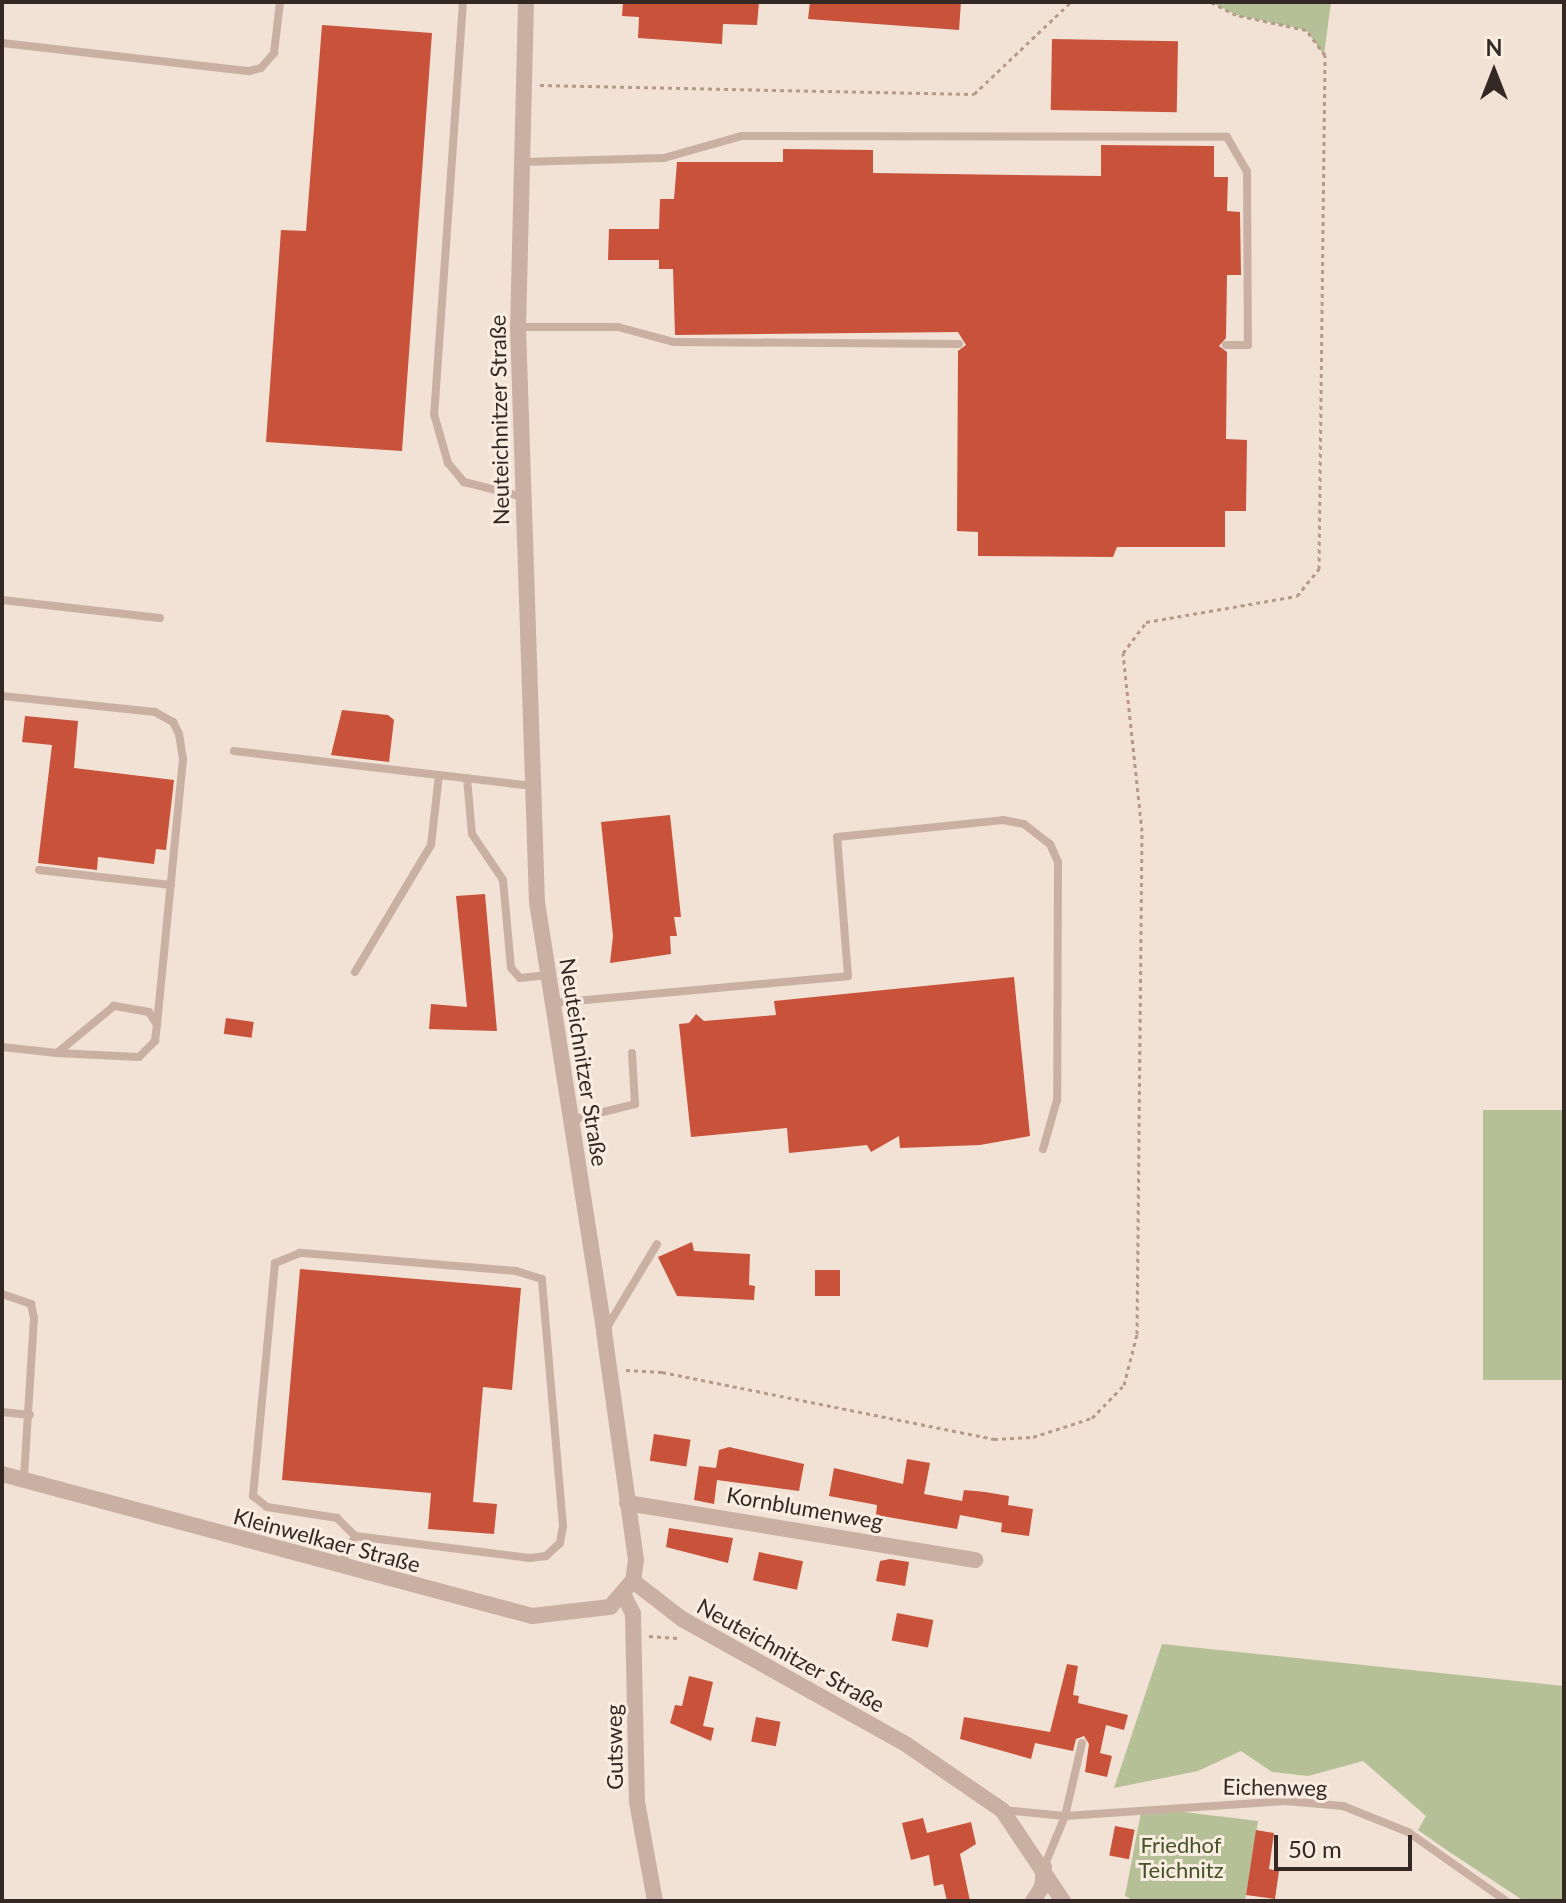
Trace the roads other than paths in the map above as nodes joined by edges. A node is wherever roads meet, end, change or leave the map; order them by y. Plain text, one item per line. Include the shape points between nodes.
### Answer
1 (280, 2) edge
2 (463, 2) edge
3 (526, 2) edge
4 (2, 43) edge
5 (519, 162) junction
6 (518, 327) junction
7 (959, 344) dead end
8 (1226, 345) dead end
9 (523, 497) junction
10 (2, 600) edge
11 (160, 618) dead end
12 (2, 696) edge
13 (234, 751) dead end
14 (439, 775) junction
15 (467, 778) junction
16 (532, 786) junction
17 (39, 870) dead end
18 (171, 885) junction
19 (355, 972) dead end
20 (548, 975) junction
21 (552, 1003) junction
22 (157, 1025) junction
23 (2, 1047) edge
24 (57, 1053) junction
25 (632, 1053) dead end
26 (570, 1120) junction
27 (1043, 1149) dead end
28 (657, 1244) dead end
29 (2, 1294) edge
30 (604, 1332) junction
31 (2, 1412) edge
32 (30, 1415) junction
33 (2, 1474) edge
34 (24, 1479) junction
35 (627, 1503) junction
36 (355, 1536) junction
37 (975, 1560) dead end
38 (341, 1566) junction
39 (628, 1588) junction
40 (1082, 1743) dead end
41 (1002, 1810) junction
42 (1065, 1816) junction
43 (1044, 1867) junction
44 (655, 1901) edge
45 (1033, 1901) edge
46 (1063, 1901) edge
47 (1506, 1901) edge

1 - 4 lane via 274,53 261,68 249,71
2 - 9 lane via 434,414 448,463 464,482
3 - 5 street, Neuteichnitzer Straße via 529,85
5 - 6 street, Neuteichnitzer Straße
5 - 8 lane via 664,158 742,136 1227,137 1247,171 1248,345
6 - 7 lane via 618,327 674,342
6 - 9 street, Neuteichnitzer Straße
9 - 16 street, Neuteichnitzer Straße
10 - 11 lane
12 - 18 lane via 155,712 173,722 183,759
13 - 14 lane
14 - 15 lane
14 - 19 lane via 431,845
15 - 16 lane
15 - 20 lane via 472,834 503,880 511,968 520,978
16 - 20 street, Neuteichnitzer Straße via 537,902
17 - 18 lane
18 - 22 lane
20 - 21 street, Neuteichnitzer Straße
21 - 26 street, Neuteichnitzer Straße
21 - 27 lane via 848,976 837,837 1003,820 1024,824 1050,844 1058,862 1057,1100
22 - 24 lane via 155,1041 139,1057
22 - 24 lane via 149,1012 114,1006
23 - 24 lane
25 - 26 lane via 635,1104
26 - 30 street, Neuteichnitzer Straße
28 - 30 lane
29 - 32 lane via 31,1304
30 - 35 street, Neuteichnitzer Straße via 617,1369
31 - 32 lane
32 - 34 lane
33 - 34 street, Kleinwelkaer Straße
34 - 38 street, Kleinwelkaer Straße
35 - 37 street, Kornblumenweg
35 - 39 street, Neuteichnitzer Straße
36 - 36 lane via 530,1558 546,1556 560,1543 563,1526 542,1279 516,1271 300,1253 275,1263 253,1496 267,1507 337,1518
36 - 38 lane
38 - 39 street, Kleinwelkaer Straße via 532,1616 610,1607
39 - 41 street, Neuteichnitzer Straße via 907,1745
39 - 44 street, Gutsweg via 635,1635 637,1802
40 - 42 lane
41 - 42 lane, Eichenweg
41 - 43 street, Neuteichnitzer Straße
42 - 43 lane
42 - 47 lane, Eichenweg via 1285,1801 1343,1806 1408,1832
43 - 45 street via 1042,1887
43 - 46 street, Neuteichnitzer Straße

